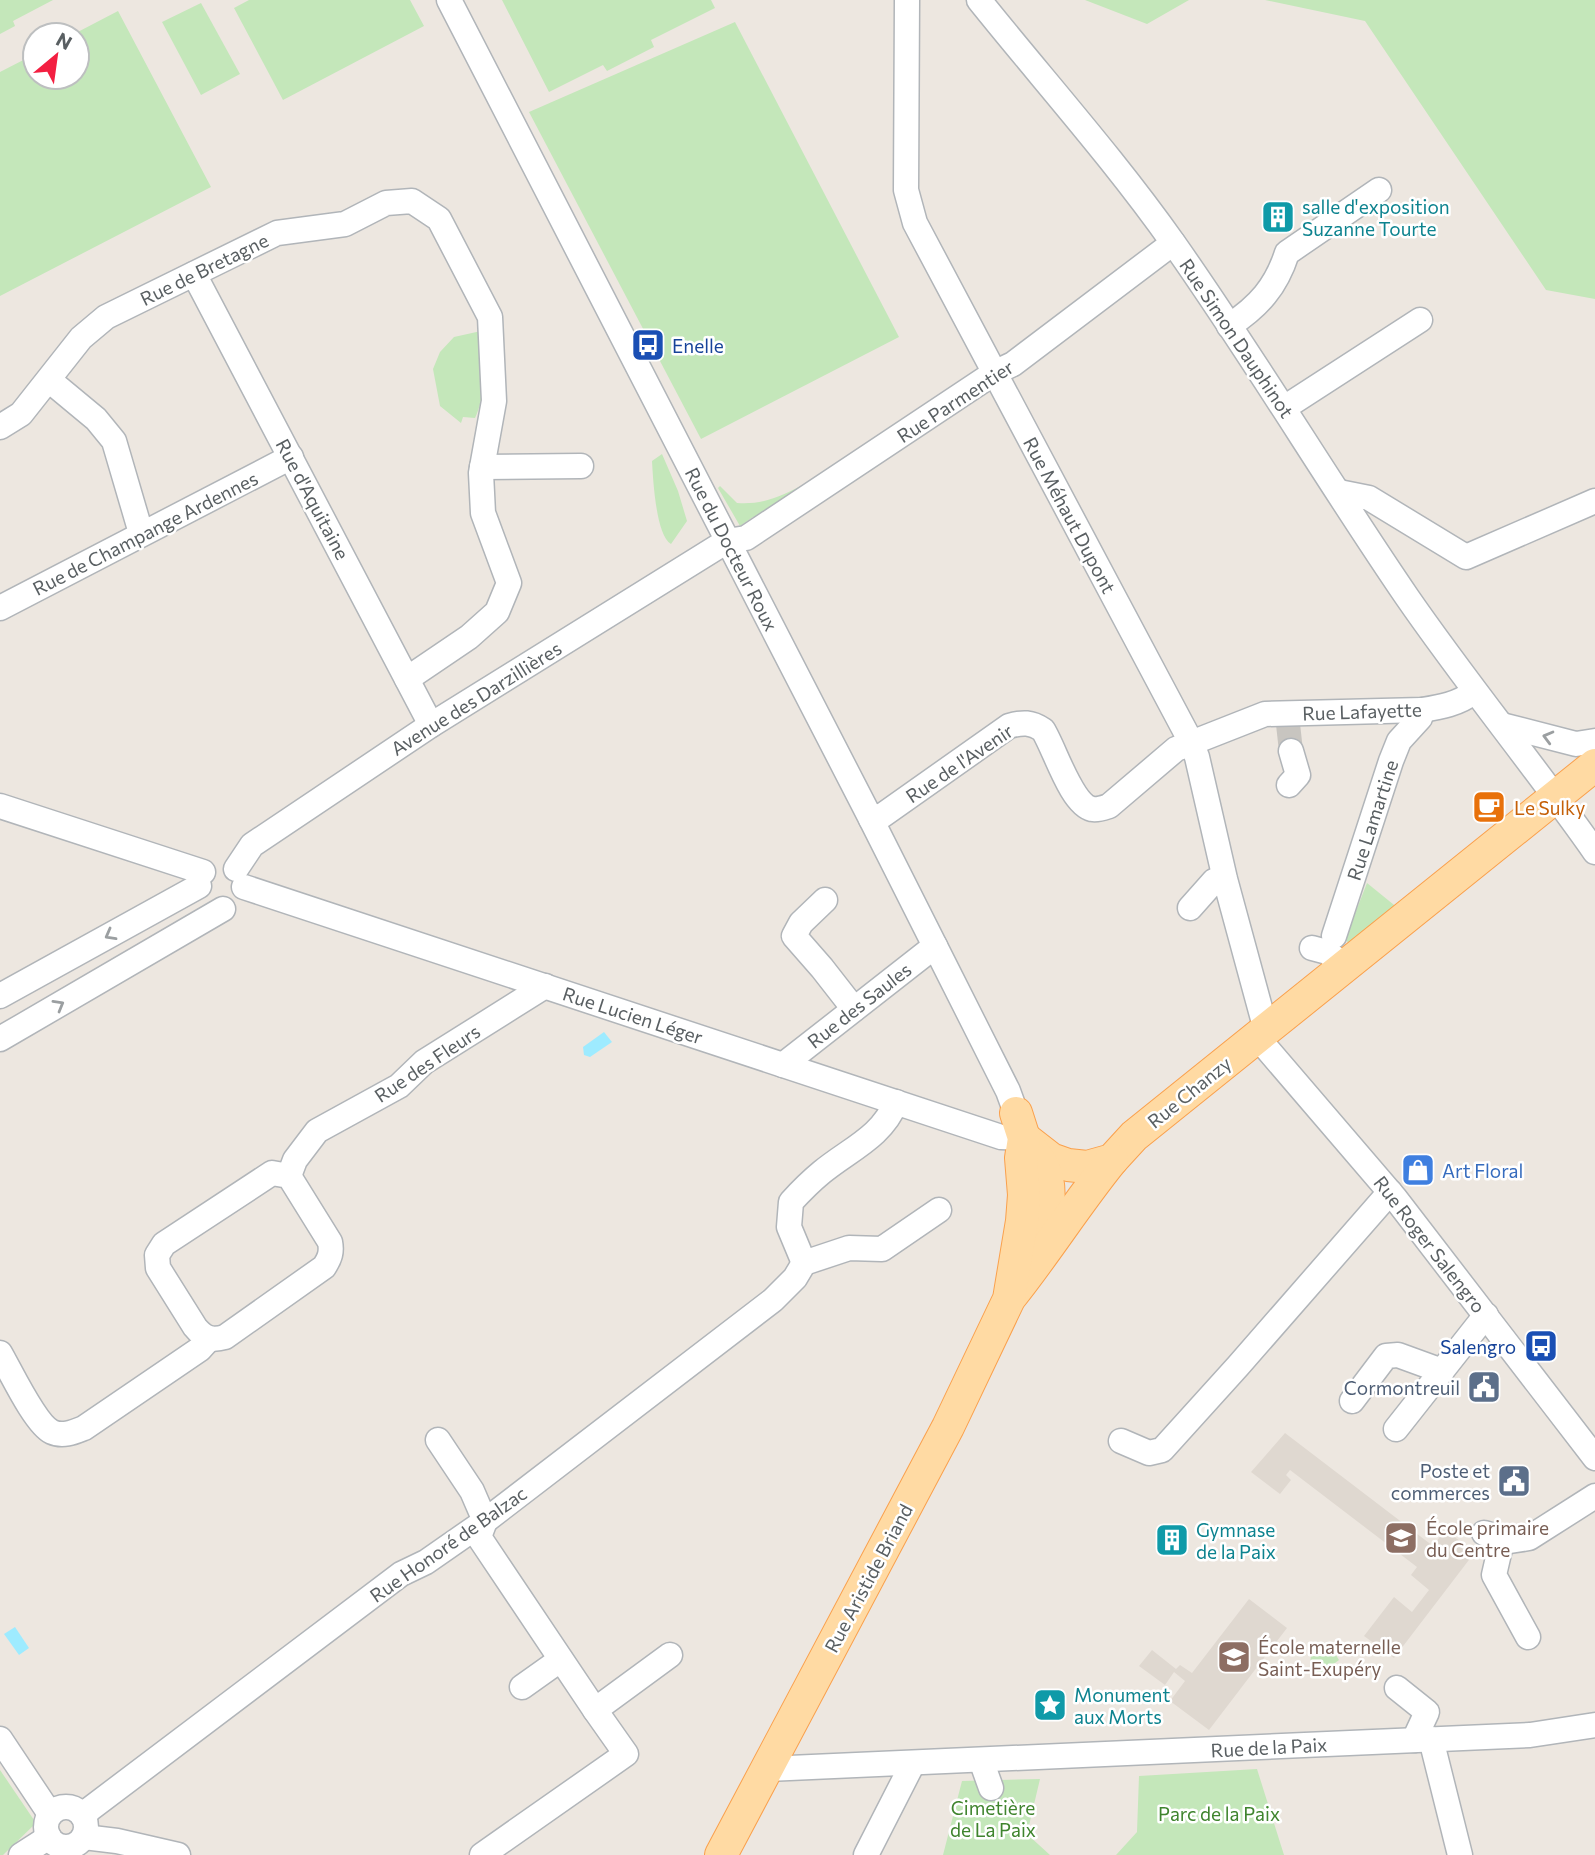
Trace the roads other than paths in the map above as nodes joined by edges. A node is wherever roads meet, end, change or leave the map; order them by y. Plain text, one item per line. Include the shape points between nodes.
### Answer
1 (449, 0) edge
2 (907, 0) edge
3 (979, 0) edge
4 (1379, 190) dead end
5 (1173, 243) junction
6 (194, 274) junction
7 (1420, 320) dead end
8 (1229, 326) junction
9 (994, 373) junction
10 (49, 380) junction
11 (1284, 408) junction
12 (0, 427) edge
13 (291, 457) junction
14 (581, 466) dead end
15 (482, 467) junction
16 (1339, 492) junction
17 (1595, 501) edge
18 (141, 533) junction
19 (727, 541) junction
20 (0, 608) edge
21 (407, 679) junction
22 (1474, 692) junction
23 (1438, 715) junction
24 (431, 725) junction
25 (1502, 725) junction
26 (1595, 741) edge
27 (1191, 742) junction
28 (1291, 751) tunnel mouth
29 (1595, 765) edge
30 (1289, 785) dead end
31 (1556, 796) junction
32 (0, 806) edge
33 (871, 819) junction
34 (1595, 852) edge
35 (153, 856) junction
36 (240, 878) junction
37 (201, 879) junction
38 (1212, 881) junction
39 (825, 900) dead end
40 (169, 902) junction
41 (1190, 908) dead end
42 (223, 909) junction
43 (177, 936) junction
44 (935, 946) junction
45 (1345, 966) junction
46 (545, 986) junction
47 (0, 996) edge
48 (854, 1009) junction
49 (1262, 1033) junction
50 (0, 1040) edge
51 (783, 1065) junction
52 (896, 1102) junction
53 (1017, 1117) junction
54 (1134, 1136) junction
55 (1106, 1162) junction
56 (289, 1176) junction
57 (1390, 1192) junction
58 (1062, 1199) junction
59 (939, 1210) dead end
60 (804, 1263) junction
61 (1025, 1263) junction
62 (1486, 1315) junction
63 (209, 1339) junction
64 (0, 1353) edge
65 (1442, 1371) junction
66 (1352, 1401) dead end
67 (1396, 1429) dead end
68 (438, 1440) dead end
69 (1121, 1441) dead end
70 (1595, 1458) edge
71 (1595, 1496) edge
72 (485, 1521) junction
73 (1528, 1637) dead end
74 (670, 1655) dead end
75 (560, 1660) junction
76 (522, 1687) dead end
77 (1397, 1688) dead end
78 (595, 1710) junction
79 (1595, 1726) edge
80 (0, 1739) edge
81 (1422, 1740) junction
82 (993, 1754) junction
83 (913, 1763) junction
84 (767, 1769) junction
85 (991, 1788) dead end
86 (49, 1826) junction
87 (84, 1826) junction
88 (21, 1855) edge
89 (178, 1855) edge
90 (482, 1855) edge
91 (721, 1855) edge
92 (866, 1855) edge
93 (1460, 1855) edge

1 - 19 street, Rue du Docteur Roux
2 - 9 street, Rue Méhaut Dupont via 906,190 915,223
3 - 5 street, Rue Simon Dauphinot
4 - 8 street via 1287,253 1264,298
5 - 8 street, Rue Simon Dauphinot
5 - 9 street, Rue Parmentier via 1013,364
6 - 10 street, Rue de Bretagne via 106,317 81,338
6 - 13 street, Rue d'Aquitaine
6 - 15 street, Rue de Bretagne via 276,233 345,224 386,202 412,201 439,219 490,317 494,401
7 - 11 street
8 - 11 street, Rue Simon Dauphinot
9 - 19 street, Rue Parmentier via 746,538
9 - 27 street, Rue Méhaut Dupont
10 - 12 street, Rue de Bretagne via 21,414
10 - 18 street via 96,419 114,441
11 - 16 street, Rue Simon Dauphinot
13 - 18 street, Rue de Champange Ardennes
13 - 21 street, Rue d'Aquitaine
14 - 15 street
15 - 21 street, Rue de Bretagne via 483,513 509,583 488,620
16 - 17 street via 1369,498 1466,557
16 - 22 street, Rue Simon Dauphinot
18 - 20 street, Rue de Champange Ardennes
19 - 24 street, Avenue des Darzillières
19 - 33 street, Rue du Docteur Roux
21 - 24 street, Rue d'Aquitaine
22 - 23 street, Rue Lafayette
22 - 25 street, Rue Simon Dauphinot
23 - 27 street, Rue Lafayette via 1285,718 1265,714
23 - 45 street, Rue Lamartine via 1420,718 1399,741 1323,942 1326,952
24 - 36 street, Avenue des Darzillières via 252,845
26 -> 25 street via 1576,744
25 - 31 street, Rue Simon Dauphinot
27 - 33 street, Rue de l'Avenir via 1109,806 1095,810 1074,795 1043,730 1023,722 1009,726
27 - 38 street, Rue Méhaut Dupont via 1197,757
28 - 30 street via 1298,775
29 - 31 main road, Rue Chanzy
31 - 34 street, Rue Simon Dauphinot
31 - 45 main road, Rue Chanzy
32 - 35 street, Rue Lucien Léger
33 - 44 street, Rue du Docteur Roux
35 - 37 street, Rue Lucien Léger
35 - 40 street via 171,881
36 - 37 street, Rue Lucien Léger via 229,865 215,864
36 - 42 street via 242,897
36 - 46 street, Rue Lucien Léger
37 - 40 street
37 - 42 street, Rue Lucien Léger via 200,893 209,905
38 - 41 street
38 - 49 street, Rue Méhaut Dupont
39 - 48 street via 794,936
40 - 43 street
40 -> 47 street
42 - 43 street
50 -> 43 street
44 - 48 street, Rue des Saules
44 - 53 street, Rue du Docteur Roux
45 - 49 main road, Rue Chanzy
46 - 51 street, Rue Lucien Léger
46 - 56 street, Rue des Fleurs via 424,1062 399,1086 317,1131
48 - 51 street, Rue des Saules
49 - 54 main road, Rue Chanzy
49 - 57 street, Rue Roger Salengro
51 - 52 street, Rue Lucien Léger
52 - 53 street, Rue Lucien Léger via 1001,1136
52 - 60 street via 889,1119 791,1202 789,1227
53 - 54 main road via 1070,1144 1094,1146
53 - 55 main road via 1051,1159 1087,1167
53 - 58 main road
53 - 61 main road
54 - 55 main road, Rue Chanzy
55 - 58 main road, Rue Chanzy
56 - 63 street via 330,1242 329,1259 225,1337
56 - 63 street via 272,1173 164,1244 157,1255 158,1268 201,1335
57 - 62 street, Rue Roger Salengro
57 - 69 street via 1162,1450 1149,1454
58 - 61 main road
59 - 60 street via 881,1249 849,1248
60 - 72 street, Rue Honoré de Balzac via 774,1300
61 - 84 main road, Rue Aristide Briand via 948,1427
62 - 65 street
62 - 70 street, Rue Roger Salengro
63 - 64 street via 84,1428 68,1434 52,1432 40,1422
65 - 66 street via 1398,1355 1386,1356
65 - 67 street
68 - 72 street via 472,1491
71 - 73 street via 1529,1538 1493,1537 1494,1575
72 - 75 street via 479,1537
72 - 87 street, Rue Honoré de Balzac via 401,1574 90,1809
74 - 78 street
75 - 76 street
75 - 78 street
77 - 81 street via 1427,1713
78 - 90 street via 626,1754
79 - 81 street, Rue de la Paix via 1530,1735
80 - 86 street
81 - 82 street, Rue de la Paix via 1104,1744
81 - 93 street
82 - 83 street, Rue de la Paix
82 - 85 street
83 - 84 street, Rue de la Paix
83 - 92 street
84 - 91 main road, Rue Aristide Briand
86 - 87 street via 55,1810 67,1807 74,1808
86 - 87 street via 58,1845 64,1847 76,1845
86 - 88 street
87 - 89 street via 108,1839

